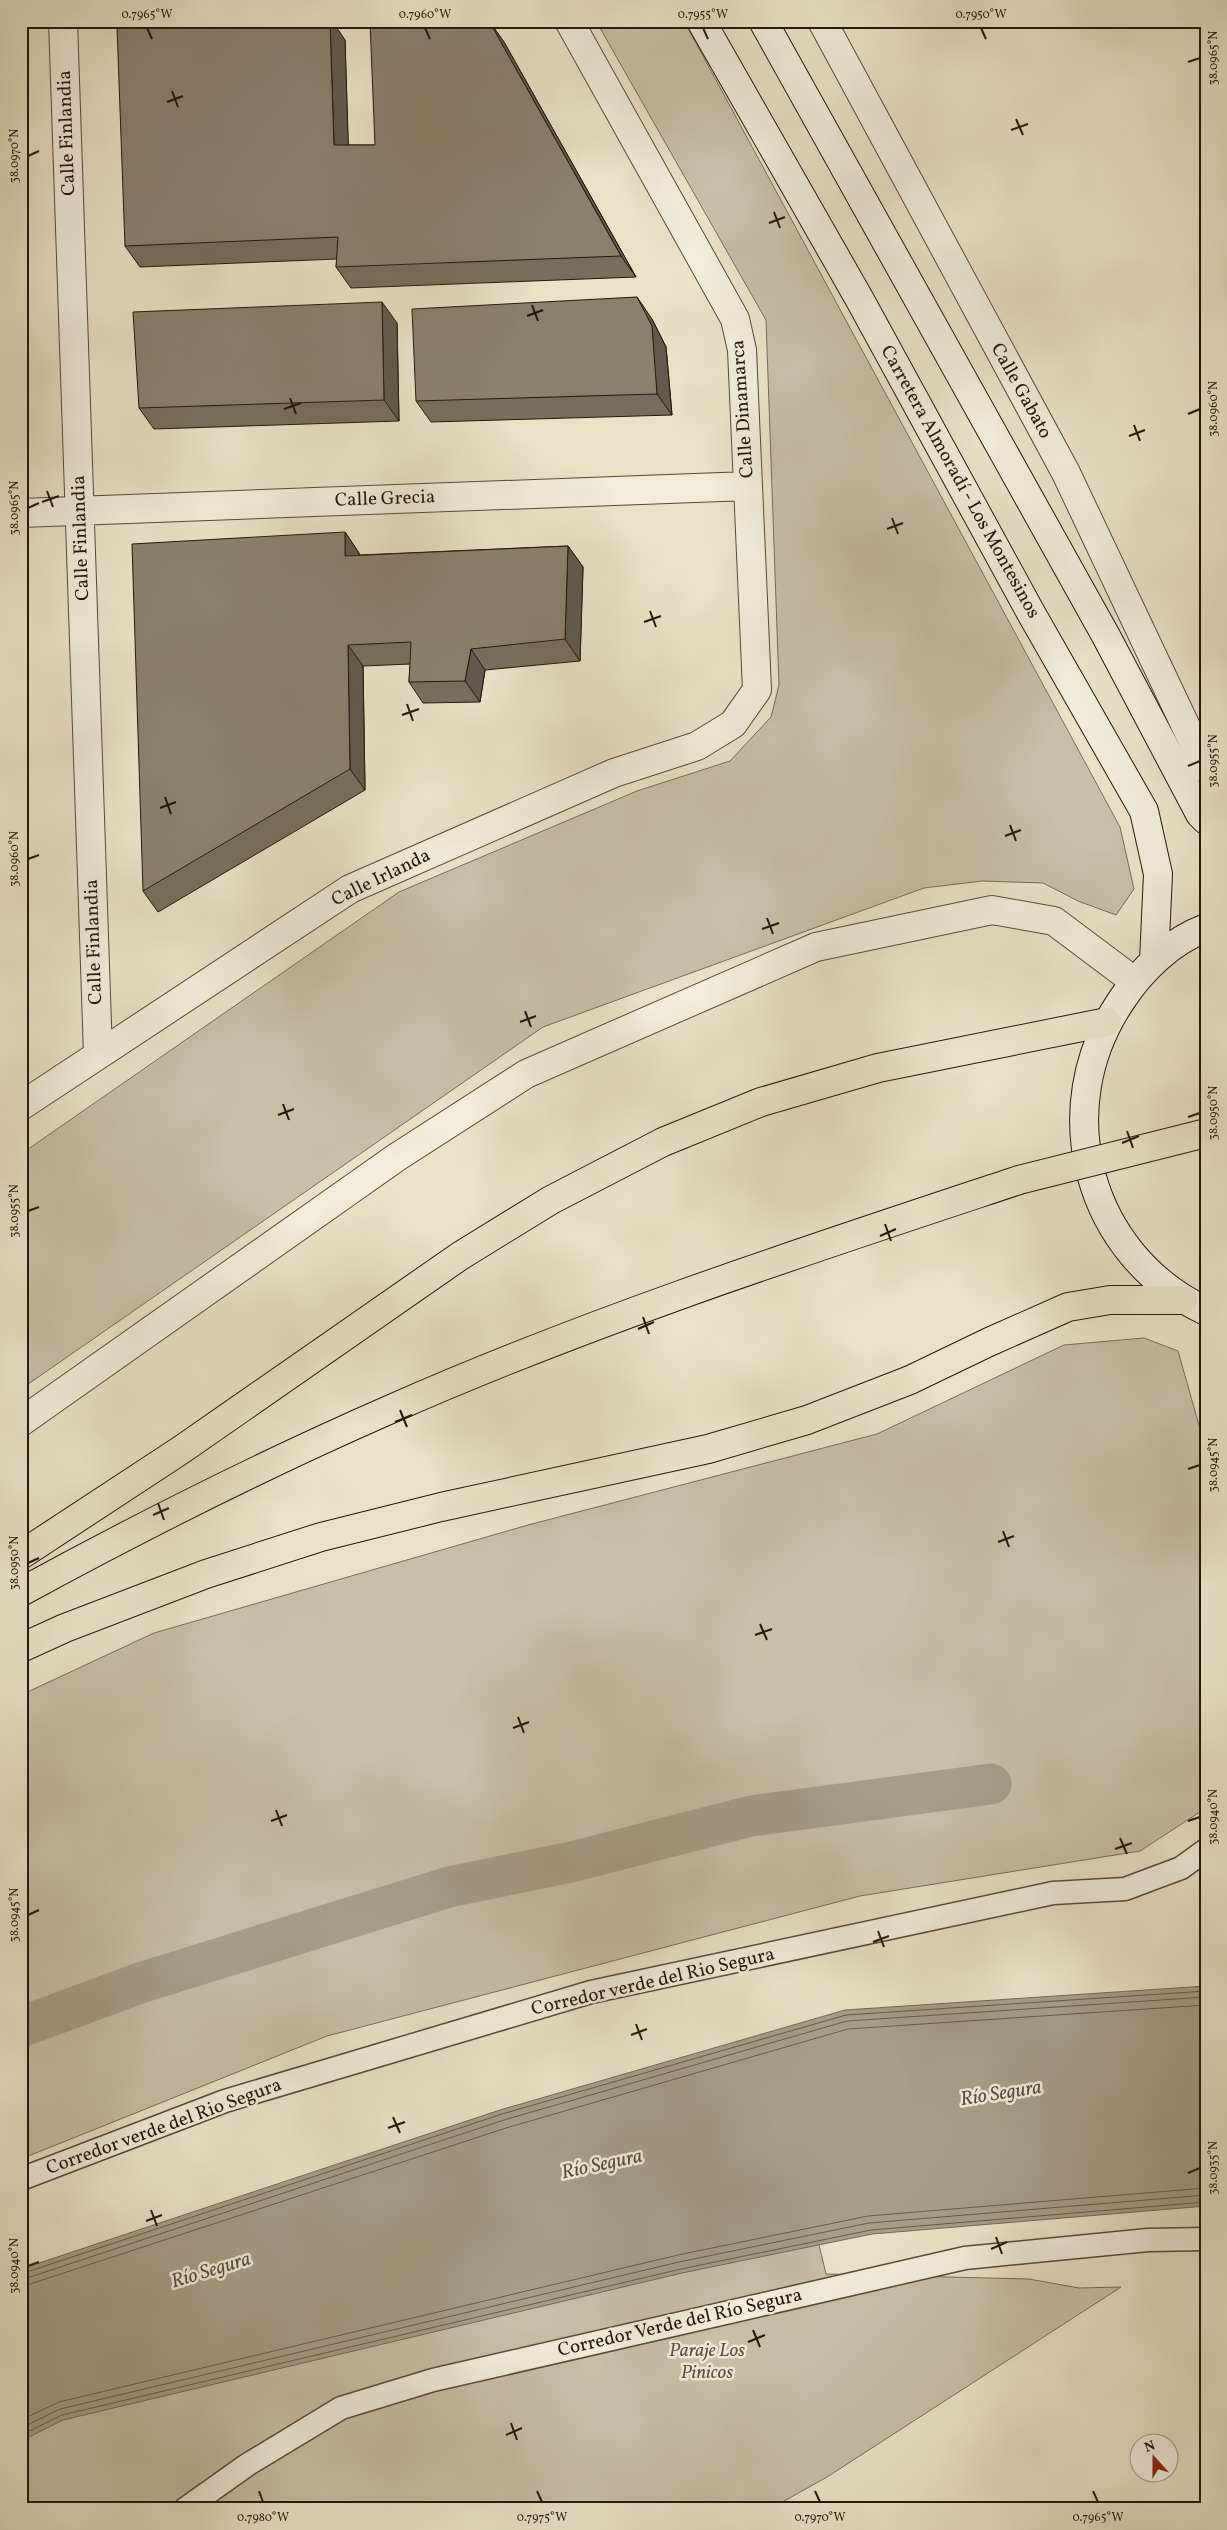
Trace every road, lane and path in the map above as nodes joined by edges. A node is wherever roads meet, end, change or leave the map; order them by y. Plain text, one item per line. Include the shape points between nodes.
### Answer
1 (63, 21) edge
2 (569, 21) edge
3 (700, 21) edge
4 (763, 21) edge
5 (822, 21) edge
6 (748, 486) junction
7 (80, 511) junction
8 (21, 513) edge
9 (757, 690) joint
10 (1206, 769) edge
11 (1206, 820) edge
12 (1206, 928) edge
13 (1154, 961) junction
14 (1134, 981) junction
15 (1107, 1022) junction
16 (98, 1054) junction
17 (21, 1106) edge
18 (1206, 1133) edge
19 (1194, 1306) edge
20 (21, 1422) edge
21 (21, 1555) edge
22 (21, 1592) edge
23 (21, 1648) edge
24 (1206, 1850) edge
25 (21, 2180) edge
26 (1206, 2240) edge
27 (186, 2509) edge

1 - 7 street, Calle Finlandia
2 - 6 street, Calle Dinamarca via 735,319 742,350
3 - 13 street, Carretera Almoradí - Los Montesinos via 860,300 1030,613 1144,811 1158,874
4 - 11 street
5 - 10 street, Calle Gabato via 1066,472
6 - 7 street, Calle Grecia
6 - 9 street, Calle Dinamarca
7 - 8 street, Calle Grecia
7 - 16 street, Calle Finlandia
9 - 16 street, Calle Irlanda via 733,724 697,746 614,774 350,889
12 - 13 street via 1196,931
13 - 14 street
14 - 15 street
14 - 20 street via 1054,921 992,910 816,947 526,1074 397,1157
15 - 19 street via 1088,1071 1084,1115 1090,1176 1110,1225 1142,1267
15 - 21 main road via 878,1068 761,1102 663,1142 551,1200 460,1256 181,1450
16 - 17 street, Calle Irlanda
18 - 22 main road, bridge via 1019,1180 810,1249 556,1342 394,1408 239,1477
19 - 23 main road via 1110,1300 1068,1307 910,1380 807,1420 708,1449 441,1507 321,1537 206,1574
24 - 25 lane, Corredor verde del Rio Segura via 1181,1868 1125,1889 1053,1893 591,1992 225,2101
26 - 27 lane, Corredor Verde del Río Segura via 1148,2240 965,2258 433,2380 341,2408 247,2465

